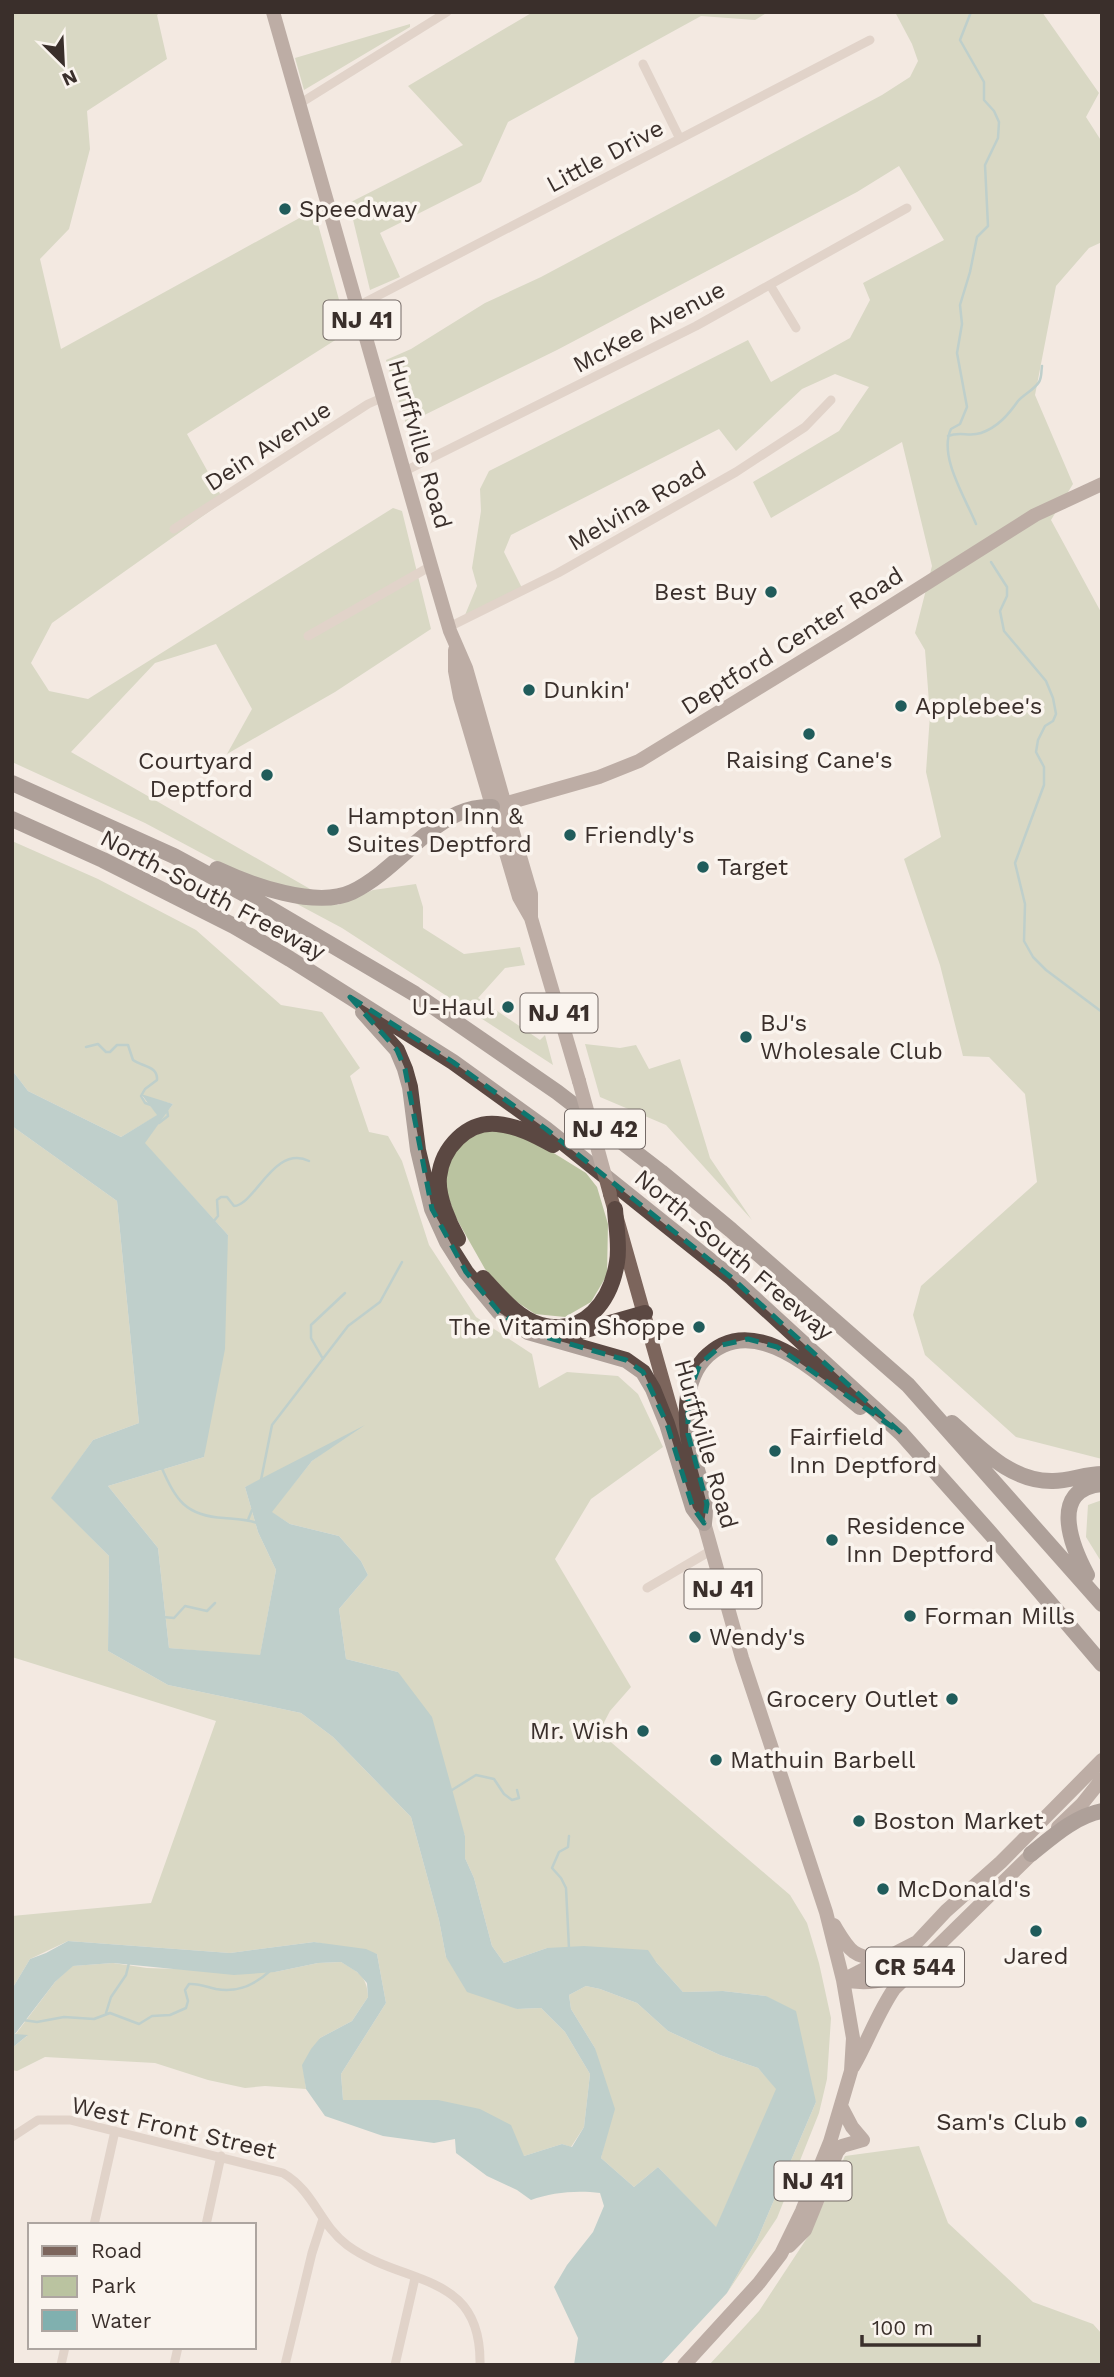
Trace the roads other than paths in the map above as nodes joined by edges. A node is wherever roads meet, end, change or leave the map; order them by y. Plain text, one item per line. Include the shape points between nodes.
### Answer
1 (274, 12) edge
2 (447, 12) edge
3 (870, 40) dead end
4 (643, 64) dead end
5 (299, 104) junction
6 (680, 138) junction
7 (907, 208) dead end
8 (770, 285) junction
9 (358, 306) junction
10 (796, 328) dead end
11 (384, 397) junction
12 (831, 400) dead end
13 (405, 471) junction
14 (1102, 484) edge
15 (174, 529) dead end
16 (431, 566) junction
17 (449, 628) junction
18 (308, 636) dead end
19 (12, 783) edge
20 (499, 806) junction
21 (12, 819) edge
22 (174, 856) junction
23 (350, 997) junction
24 (598, 1171) junction
25 (613, 1201) junction
26 (645, 1313) junction
27 (549, 1338) junction
28 (908, 1385) junction
29 (901, 1433) junction
30 (1102, 1474) edge
31 (1102, 1484) edge
32 (704, 1523) junction
33 (712, 1550) junction
34 (647, 1588) dead end
35 (1102, 1598) edge
36 (1102, 1604) edge
37 (1097, 1658) edge
38 (1102, 1760) edge
39 (1102, 1779) edge
40 (1102, 1811) edge
41 (1031, 1854) junction
42 (826, 1912) junction
43 (891, 1956) junction
44 (922, 1961) junction
45 (843, 1979) junction
46 (851, 2071) junction
47 (841, 2106) junction
48 (115, 2131) junction
49 (15, 2135) edge
50 (221, 2156) junction
51 (324, 2219) junction
52 (94, 2223) edge
53 (206, 2223) edge
54 (781, 2254) junction
55 (415, 2278) junction
56 (285, 2365) edge
57 (395, 2365) edge
58 (480, 2365) edge
59 (684, 2365) edge

1 - 5 main road, Hurffville Road / NJ 41
2 - 5 street
3 - 6 street, Little Drive
4 - 6 street
5 - 9 main road, Hurffville Road / NJ 41
6 - 9 street, Little Drive
7 - 8 street, McKee Avenue
8 - 10 street
8 - 13 street, McKee Avenue
9 - 11 main road, Hurffville Road / NJ 41
11 - 13 main road, Hurffville Road / NJ 41
11 - 15 street, Dein Avenue
12 - 17 street, Melvina Road via 805,427 735,472 558,573
13 - 16 main road, Hurffville Road / NJ 41
14 - 20 main road, Deptford Center Road via 1035,515 639,761
16 - 17 main road, Hurffville Road / NJ 41
16 - 18 street
17 - 20 main road, Hurffville Road / NJ 41 via 460,697
19 - 22 highway, North-South Freeway / NJ 42
20 - 22 highway via 474,806 444,820 368,882 333,897 287,893
20 - 25 main road, Hurffville Road / NJ 41, bridge via 519,897 531,918
21 - 23 highway, North-South Freeway / NJ 42 via 234,926
22 - 28 highway, North-South Freeway / NJ 42 via 415,994 557,1092 731,1230
23 - 24 highway, North-South Freeway / NJ 42 via 453,1062
23 - 27 highway via 397,1050 405,1069 424,1182 447,1242 499,1312 528,1332
24 - 25 highway via 537,1136 496,1124 466,1132 453,1143 439,1179 453,1231 481,1276 518,1313 540,1325 562,1327 582,1321 607,1297 618,1259
24 - 29 highway, North-South Freeway / NJ 42 via 732,1278
25 - 26 main road, Hurffville Road / NJ 41
26 - 27 highway
26 - 32 main road, Hurffville Road / NJ 41
27 - 32 highway via 626,1360 643,1372 667,1424 693,1508
28 - 30 highway via 992,1458 1021,1476 1053,1481
28 - 36 highway, North-South Freeway / NJ 42
29 - 32 highway via 777,1347 748,1339 722,1345 699,1364 688,1395 688,1434 707,1504
29 - 37 highway, North-South Freeway / NJ 42
31 - 35 highway via 1077,1496 1068,1525 1074,1552
32 - 33 main road, Hurffville Road / NJ 41
33 - 34 street
33 - 42 main road, Hurffville Road / NJ 41 via 755,1700
38 - 43 main road, CR 544 via 916,1942
39 - 41 main road, CR 544
40 - 41 highway via 1087,1814
41 - 44 main road, CR 544
42 - 43 main road via 848,1948 861,1957
42 - 45 main road, Hurffville Road / NJ 41
43 - 45 main road, CR 544
44 - 45 main road via 883,1980 864,1984
44 - 46 main road, CR 544 via 879,2010
45 - 46 main road, NJ 41 via 853,2038
46 - 47 main road, NJ 41
47 - 54 main road, NJ 41
47 - 54 main road via 863,2140 842,2146 805,2230
48 - 49 street, West Front Street via 48,2119
48 - 50 street, West Front Street
48 - 52 street
50 - 51 street, West Front Street via 283,2173 307,2192
50 - 53 street
51 - 55 street, West Front Street via 347,2245
51 - 56 street
54 - 59 main road, NJ 41
55 - 57 street
55 - 58 street, West Front Street via 446,2289 465,2307 478,2333

